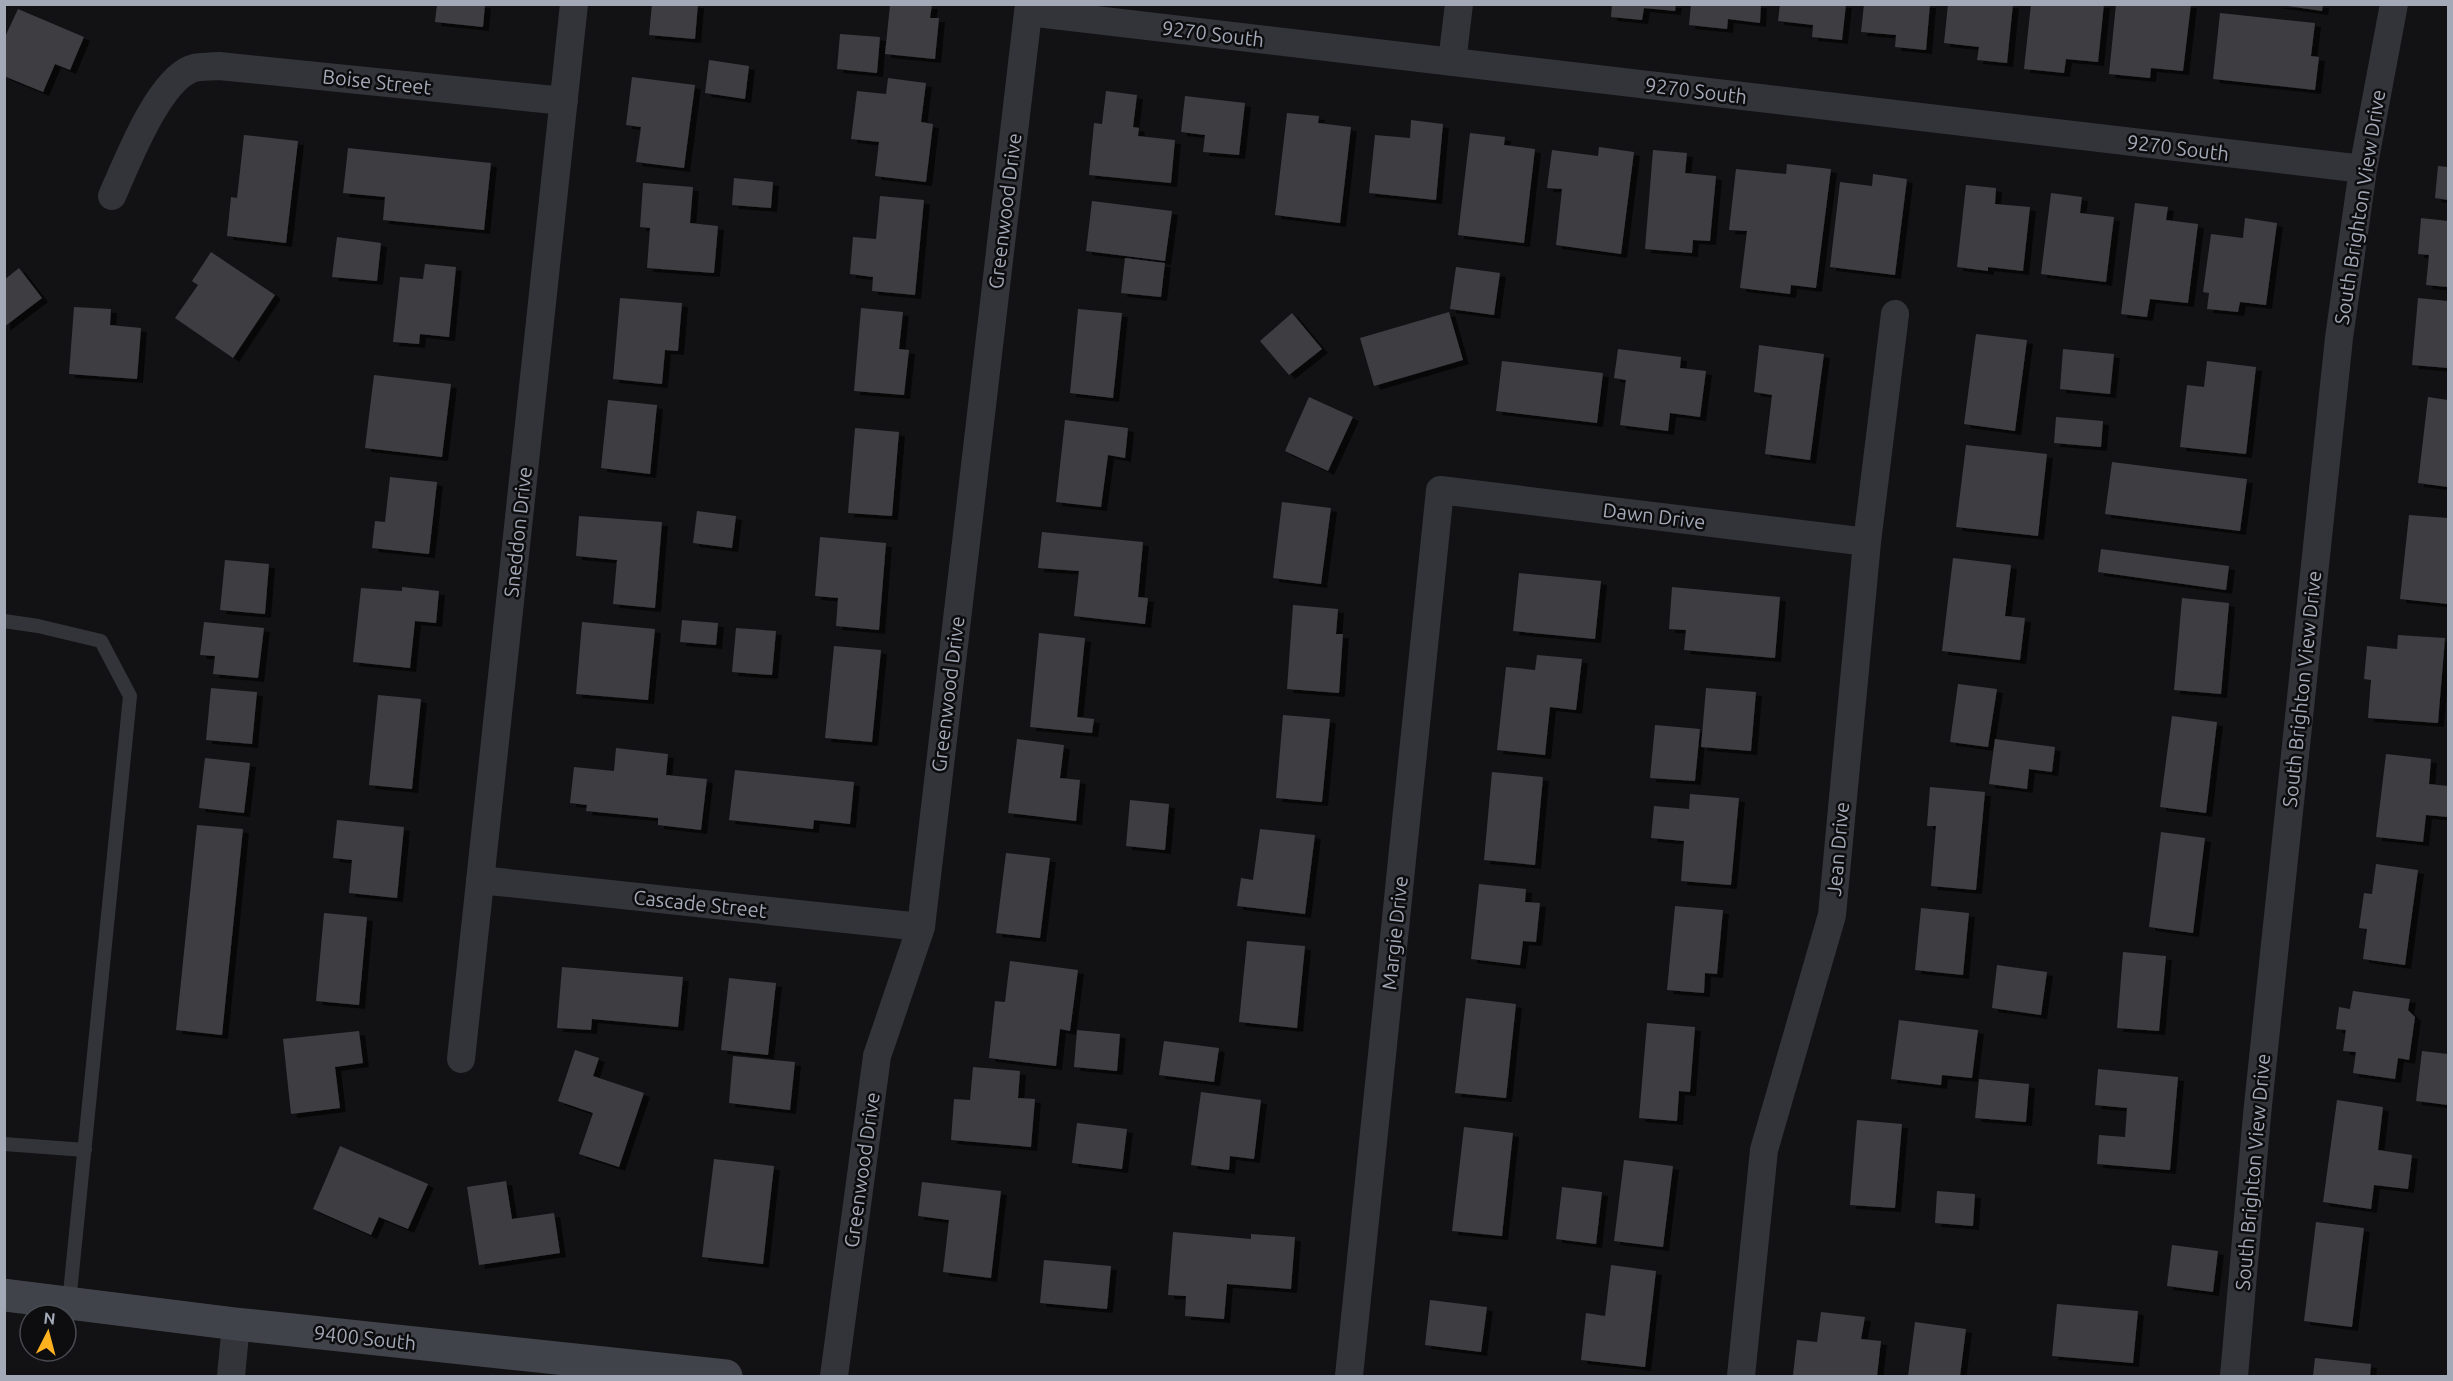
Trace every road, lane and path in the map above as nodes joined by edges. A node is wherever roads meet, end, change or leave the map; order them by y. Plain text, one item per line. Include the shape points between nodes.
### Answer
1 (574, 4) edge
2 (1459, 4) edge
3 (2394, 4) edge
4 (1029, 8) edge
5 (1452, 62) junction
6 (564, 101) junction
7 (2363, 169) junction
8 (112, 195) dead end
9 (1895, 314) dead end
10 (1440, 490) joint
11 (1867, 542) junction
12 (4, 621) edge
13 (480, 880) junction
14 (921, 927) junction
15 (461, 1059) dead end
16 (4, 1144) edge
17 (85, 1150) junction
18 (4, 1295) edge
19 (69, 1303) joint
20 (78, 1304) edge
21 (236, 1324) junction
22 (231, 1377) edge
23 (726, 1377) edge
24 (834, 1377) edge
25 (1349, 1377) edge
26 (1741, 1377) edge
27 (2234, 1377) edge

1 - 6 street, Sneddon Drive
2 - 5 street
3 - 7 street, South Brighton View Drive
4 - 5 street, 9270 South
4 - 14 street, Greenwood Drive
5 - 7 street, 9270 South
6 - 8 street, Boise Street via 219,66 190,70 168,86
6 - 13 street, Sneddon Drive
7 - 27 street, South Brighton View Drive via 2339,338 2257,1114
9 - 11 street, Jean Drive
10 - 11 street, Dawn Drive
10 - 25 street, Margie Drive
11 - 26 street, Jean Drive via 1832,915 1764,1150
12 - 17 lane via 101,641 130,696
13 - 14 street, Cascade Street
13 - 15 street, Sneddon Drive
14 - 24 street, Greenwood Drive via 877,1056
16 - 17 lane
17 - 19 lane
18 - 19 street, 9400 South
20 - 21 street, 9400 South
21 - 22 street
21 - 23 street, 9400 South

